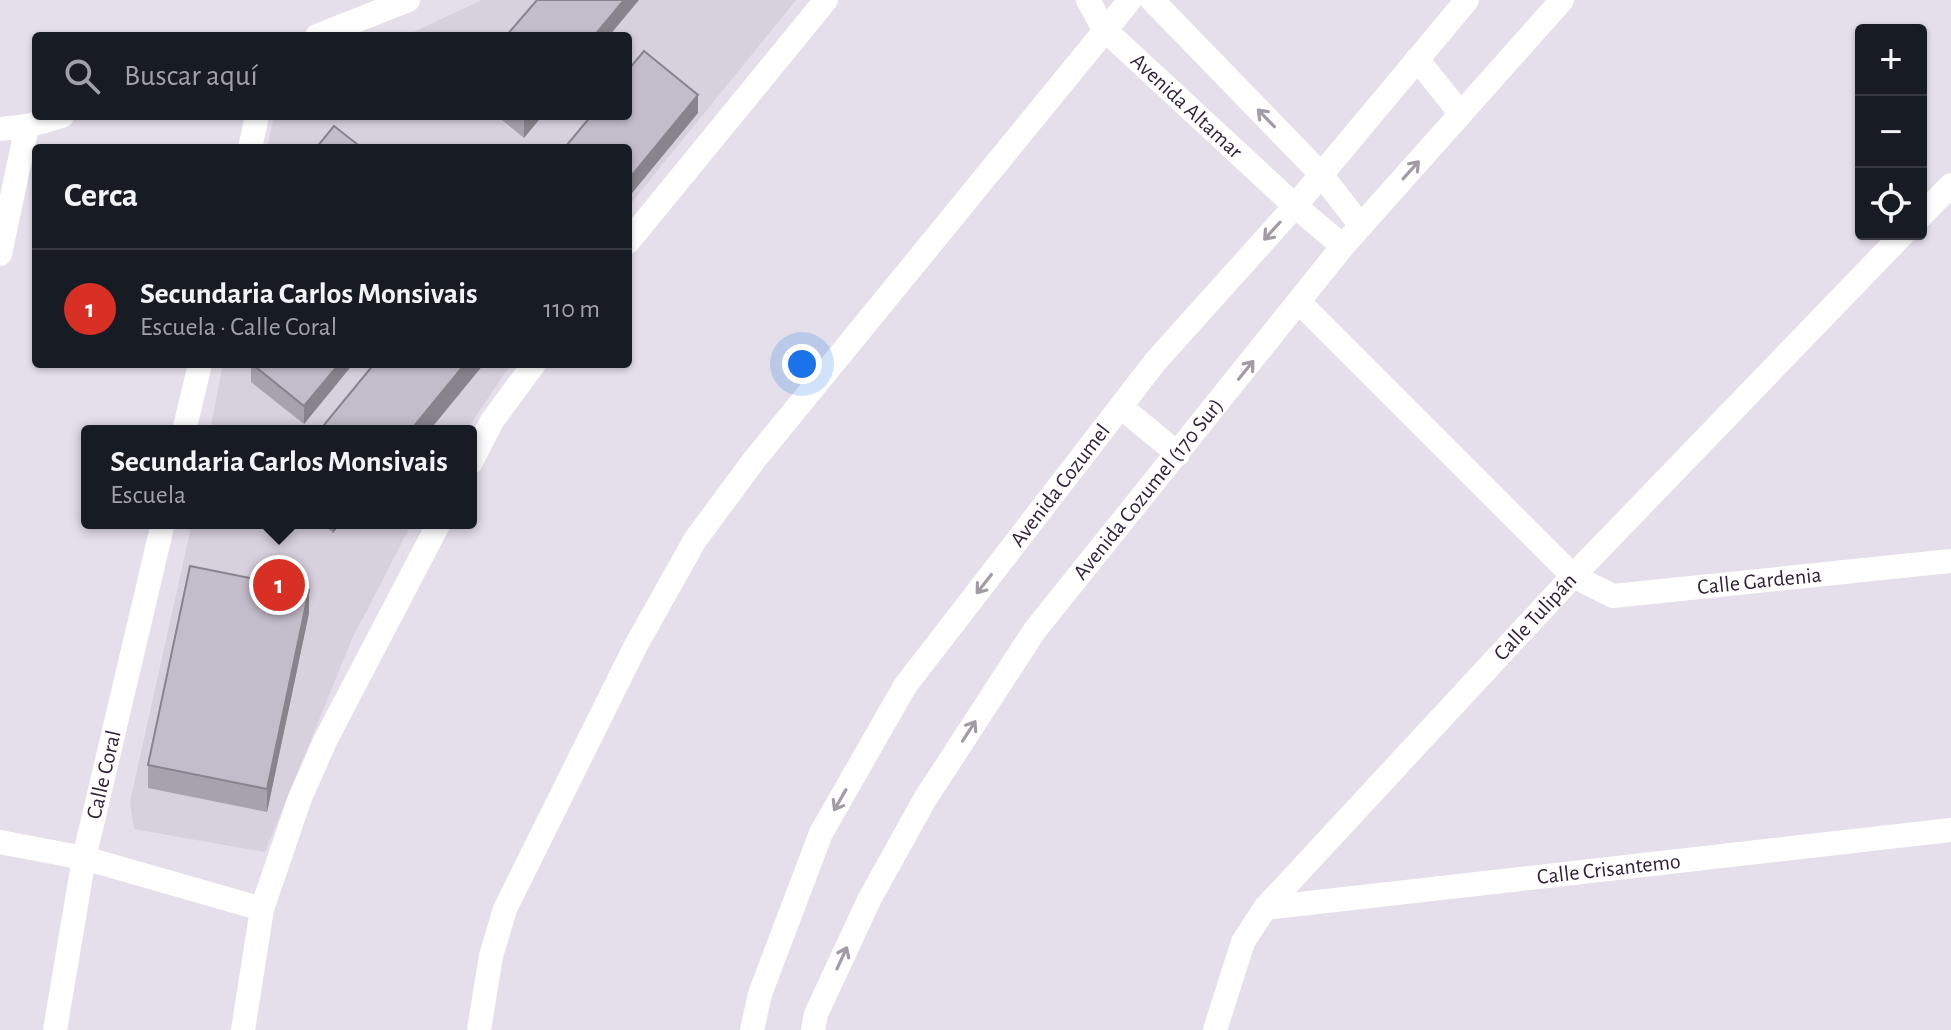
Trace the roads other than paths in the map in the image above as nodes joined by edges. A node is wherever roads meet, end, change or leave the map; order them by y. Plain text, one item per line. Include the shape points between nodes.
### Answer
1 (408, 0) edge
2 (826, 0) edge
3 (1088, 0) edge
4 (1130, 0) edge
5 (1152, 0) edge
6 (1467, 0) edge
7 (1562, 0) edge
8 (1104, 29) junction
9 (327, 32) edge
10 (1417, 59) junction
11 (1461, 114) junction
12 (48, 120) edge
13 (256, 120) edge
14 (27, 126) junction
15 (0, 129) edge
16 (251, 144) edge
17 (1320, 173) junction
18 (1951, 185) edge
19 (1295, 206) junction
20 (1927, 210) edge
21 (1361, 226) junction
22 (632, 237) edge
23 (1897, 240) edge
24 (1343, 246) junction
25 (0, 254) edge
26 (1300, 303) junction
27 (199, 368) edge
28 (531, 368) edge
29 (1121, 407) junction
30 (185, 425) edge
31 (477, 450) edge
32 (1178, 454) junction
33 (162, 529) edge
34 (436, 529) edge
35 (1951, 561) edge
36 (1573, 576) junction
37 (1951, 830) edge
38 (0, 842) edge
39 (84, 858) junction
40 (1265, 908) junction
41 (262, 909) junction
42 (55, 1030) edge
43 (243, 1030) edge
44 (479, 1030) edge
45 (752, 1030) edge
46 (813, 1030) edge
47 (1215, 1030) edge

1 - 9 street
2 - 22 street
3 - 8 street, Avenida Altamar
4 - 8 street
17 -> 5 street, Avenida Altamar
6 - 10 street, Avenida Cozumel
7 - 11 street, Avenida Cozumel (170 Sur)
8 - 19 street, Avenida Altamar
8 - 44 street via 695,540 635,647 505,909
10 - 11 street
10 - 17 street, Avenida Cozumel
21 -> 11 street, Avenida Cozumel (170 Sur)
12 - 14 street
13 - 16 street
14 - 15 street
14 - 25 street
17 - 19 street, Avenida Cozumel
17 - 21 street, Avenida Altamar
18 - 20 street
19 - 24 street, Avenida Altamar
19 -> 29 street, Avenida Cozumel
21 - 24 street, Avenida Cozumel (170 Sur)
23 - 36 street, Calle Tulipán
24 - 26 street, Avenida Cozumel (170 Sur)
32 -> 26 street, Avenida Cozumel (170 Sur)
26 - 36 street, Calle Gardenia
27 - 30 street
28 - 31 street
29 - 32 street
29 -> 45 street, Avenida Cozumel via 905,686 821,833 760,994
46 -> 32 street, Avenida Cozumel (170 Sur) via 870,898 925,799 1035,630
33 - 39 street, Calle Coral
34 - 41 street via 326,739
35 - 36 street, Calle Gardenia via 1613,596
36 - 40 street, Calle Tulipán
37 - 40 street, Calle Crisantemo
38 - 39 street
39 - 41 street
39 - 42 street, Calle Coral
40 - 47 street, Calle Tulipán via 1243,942
41 - 43 street

